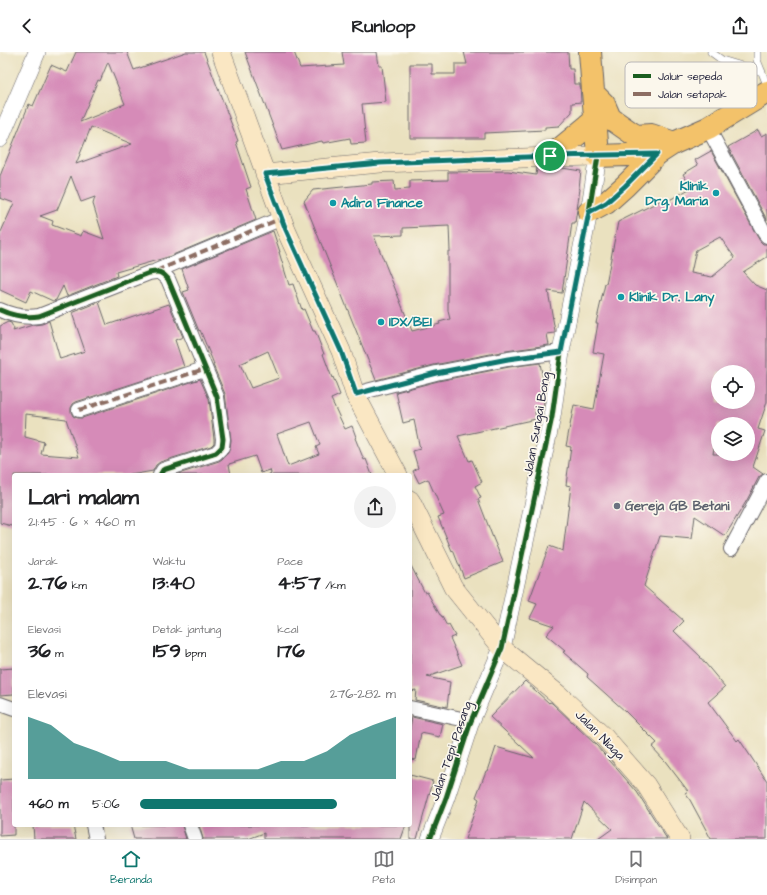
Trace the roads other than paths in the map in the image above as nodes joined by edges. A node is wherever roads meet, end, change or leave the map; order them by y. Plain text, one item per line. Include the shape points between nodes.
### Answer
1 (37, 52) edge
2 (221, 52) edge
3 (590, 52) edge
4 (711, 52) edge
5 (757, 52) edge
6 (726, 62) edge
7 (764, 82) edge
8 (767, 85) edge
9 (597, 106) junction
10 (732, 108) edge
11 (708, 128) junction
12 (0, 139) edge
13 (661, 144) junction
14 (550, 156) junction
15 (598, 156) junction
16 (265, 174) junction
17 (589, 212) junction
18 (282, 218) junction
19 (767, 236) edge
20 (156, 271) junction
21 (0, 310) edge
22 (561, 352) junction
23 (204, 369) junction
24 (356, 394) junction
25 (79, 410) dead end
26 (161, 473) edge
27 (397, 473) edge
28 (767, 481) edge
29 (412, 504) edge
30 (731, 549) dead end
31 (502, 648) junction
32 (0, 704) edge
33 (12, 708) edge
34 (412, 708) edge
35 (471, 721) junction
36 (93, 827) edge
37 (191, 827) edge
38 (96, 839) edge
39 (195, 839) edge
40 (430, 839) edge
41 (680, 839) edge

1 - 12 street
2 - 16 main road
3 - 9 main road
4 - 6 lane
5 - 7 lane
7 - 8 lane
9 - 13 main road via 636,136
9 - 14 main road
9 - 15 main road
10 - 11 main road
11 - 13 main road
11 - 19 street
13 - 15 main road
13 - 17 main road via 625,186 606,203
14 - 15 main road
14 - 16 main road via 380,163
15 - 17 street, Jalan Sungai Bong
16 - 18 main road
17 - 22 street, Jalan Sungai Bong
18 - 20 street
18 - 24 main road via 341,351
20 - 21 street via 39,316 19,317
20 - 23 street via 168,279
22 - 24 street via 436,373
22 - 31 street, Jalan Sungai Bong via 552,418
23 - 25 street
23 - 26 street via 217,397 222,447 216,454 163,470
24 - 27 main road
28 - 30 street
29 - 31 main road, Jalan Niaga via 453,587
31 - 35 street, Jalan Tepi Pasang
31 - 41 main road, Jalan Niaga via 559,695 605,738 646,785
32 - 33 street
34 - 35 street
35 - 40 street, Jalan Tepi Pasang
36 - 38 street
37 - 39 street

